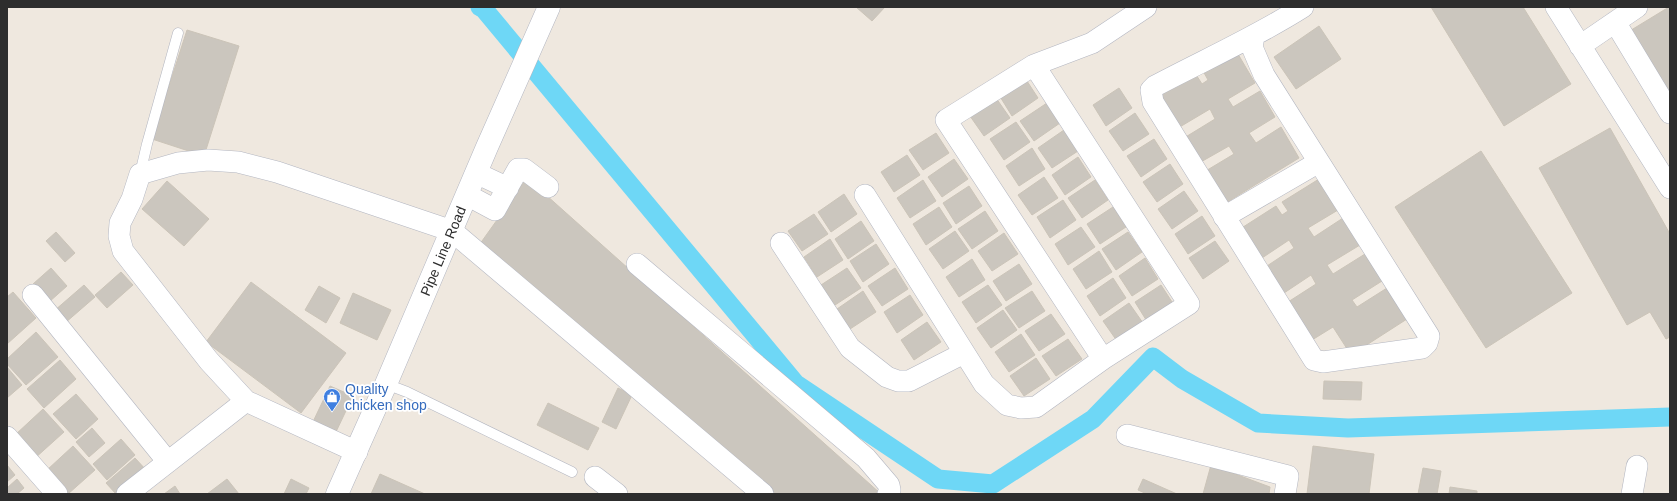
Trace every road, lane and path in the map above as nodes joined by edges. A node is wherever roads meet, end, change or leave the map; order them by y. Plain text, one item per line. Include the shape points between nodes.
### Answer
1 (548, 7) edge
2 (1146, 7) edge
3 (1303, 7) edge
4 (1556, 7) edge
5 (1637, 7) edge
6 (1615, 22) junction
7 (178, 33) dead end
8 (1254, 36) junction
9 (1580, 46) junction
10 (1034, 66) junction
11 (1670, 113) edge
12 (1319, 162) junction
13 (476, 173) junction
14 (140, 174) junction
15 (548, 187) dead end
16 (508, 188) junction
17 (1670, 188) edge
18 (865, 194) dead end
19 (467, 195) junction
20 (1224, 217) junction
21 (452, 231) junction
22 (781, 243) dead end
23 (637, 264) dead end
24 (33, 295) dead end
25 (964, 353) junction
26 (1103, 359) junction
27 (386, 384) junction
28 (246, 401) junction
29 (1128, 435) dead end
30 (7, 437) edge
31 (357, 452) junction
32 (168, 462) junction
33 (1637, 466) dead end
34 (572, 472) dead end
35 (595, 477) dead end
36 (57, 494) edge
37 (128, 494) edge
38 (337, 494) edge
39 (616, 494) edge
40 (763, 494) edge
41 (888, 494) edge
42 (1285, 494) edge
43 (1632, 494) edge

1 - 13 street, Pipe Line Road
2 - 10 street via 1092,43
3 - 8 street
4 - 9 street
5 - 6 street
6 - 9 street
6 - 11 street
7 - 14 lane
8 - 12 street via 1252,47 1264,75
8 - 20 street via 1228,47 1151,90 1152,102
9 - 17 street
10 - 26 street via 1189,304
10 - 26 street via 946,120
12 - 20 street
12 - 20 street via 1429,336 1422,348 1323,362 1314,360
13 - 16 street
13 - 19 street, Pipe Line Road
14 - 21 street via 178,163 208,160 238,162 277,172
14 - 28 street via 120,223 119,236 124,251 209,361
15 - 16 street via 524,169 518,169
16 - 19 street via 495,210
18 - 25 street
19 - 21 street, Pipe Line Road
21 - 27 street, Pipe Line Road
21 - 40 street
22 - 25 street via 850,348 887,377 909,381
23 - 41 street via 866,458 889,485
24 - 32 street
25 - 26 street via 993,394 1007,405 1021,408 1036,407
27 - 31 street, Pipe Line Road
27 - 34 lane
28 - 31 street
28 - 32 street
29 - 42 street via 1288,476
30 - 36 street
31 - 38 street, Pipe Line Road
32 - 37 street
33 - 43 street
35 - 39 street

